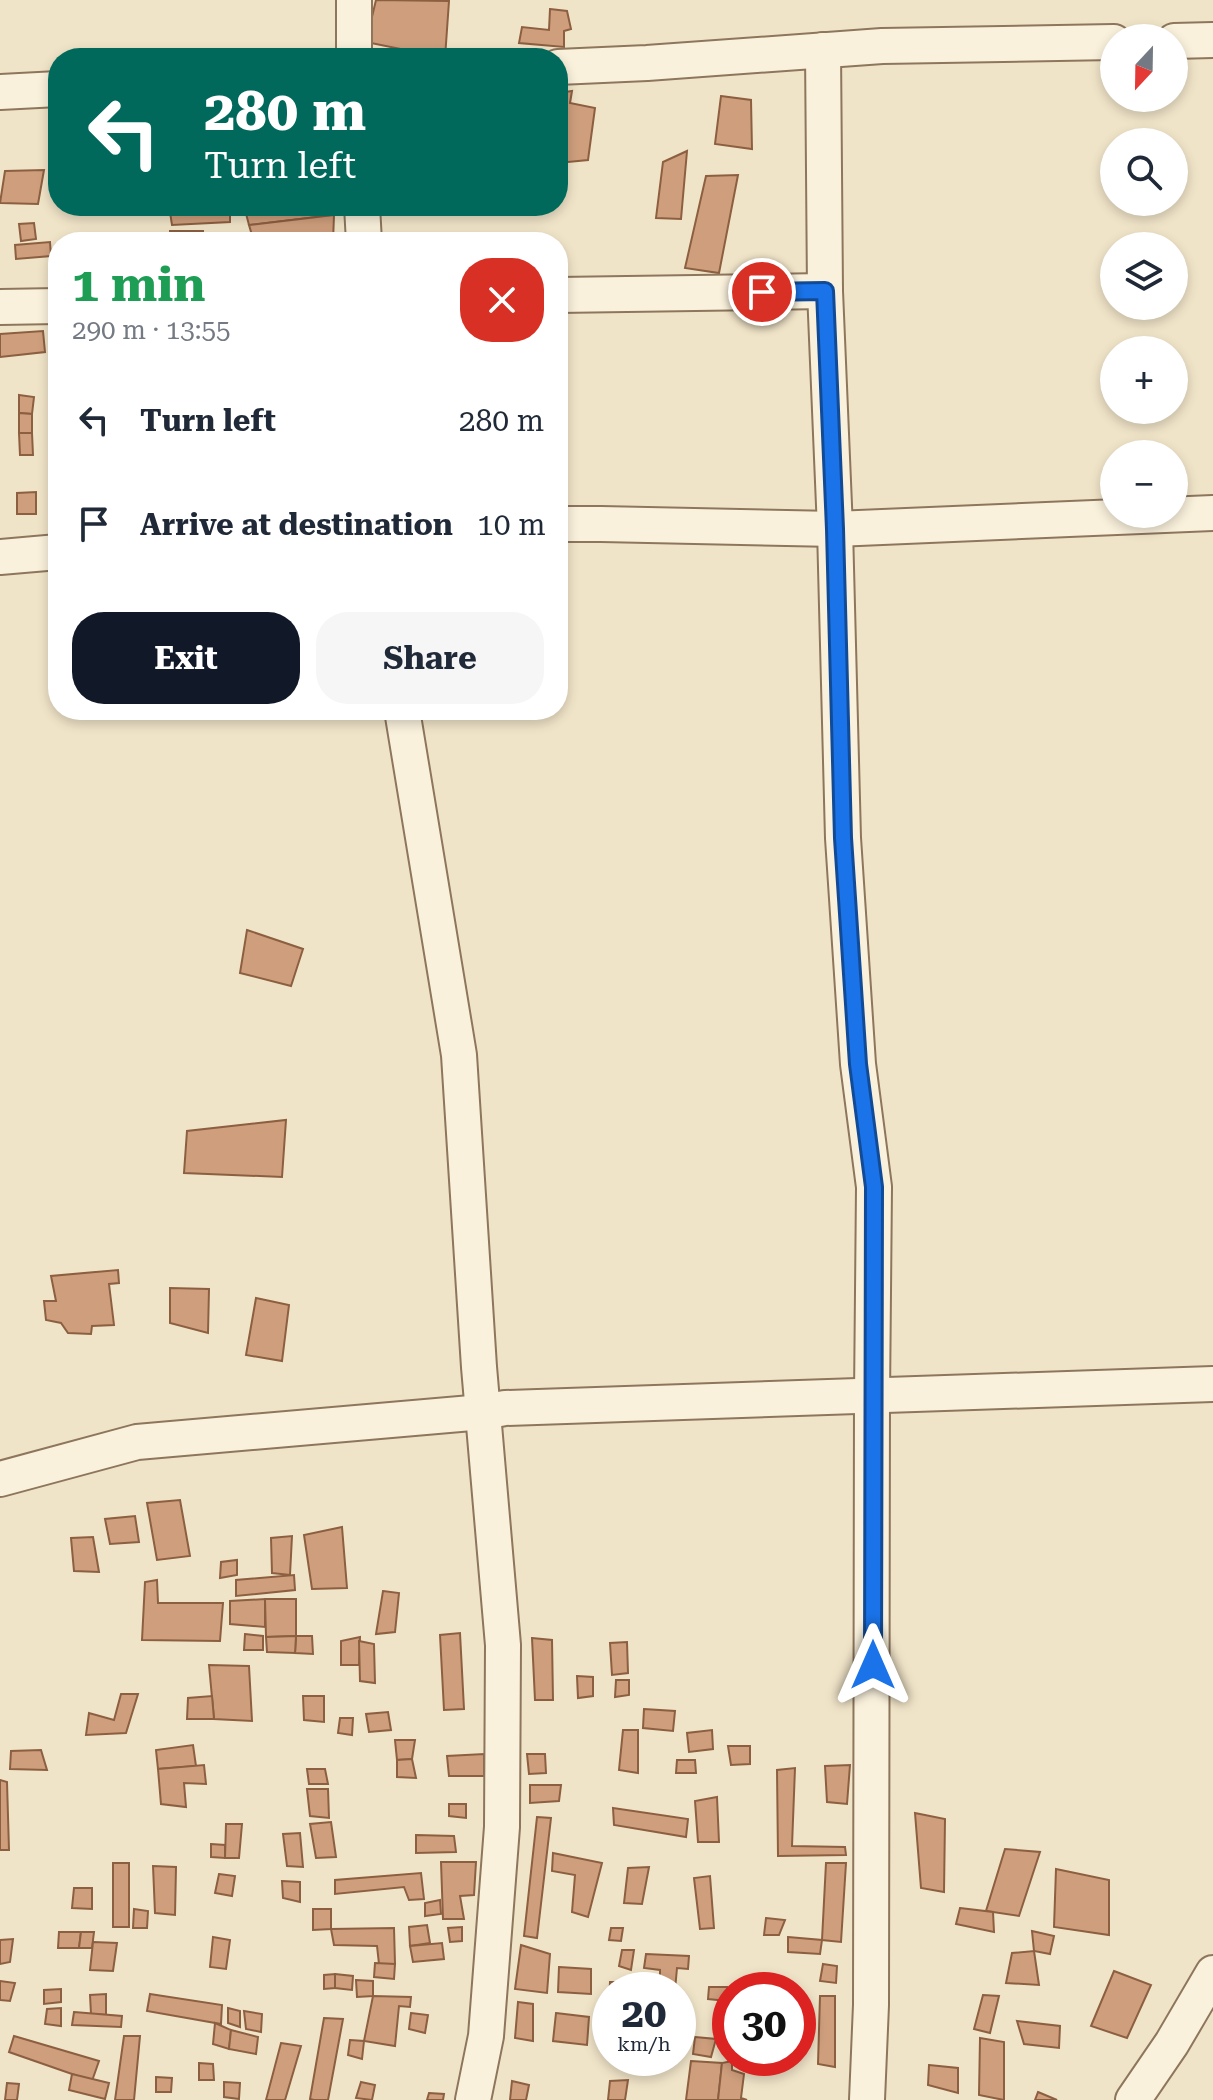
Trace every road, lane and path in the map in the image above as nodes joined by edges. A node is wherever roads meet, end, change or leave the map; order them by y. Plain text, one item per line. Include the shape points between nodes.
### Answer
1 (354, 0) edge
2 (1213, 40) edge
3 (1188, 41) edge
4 (1100, 42) edge
5 (354, 48) edge
6 (823, 50) junction
7 (568, 67) edge
8 (48, 90) edge
9 (0, 92) edge
10 (825, 291) junction
11 (568, 295) edge
12 (48, 306) edge
13 (0, 307) edge
14 (1213, 513) edge
15 (568, 524) edge
16 (835, 529) junction
17 (48, 553) edge
18 (0, 557) edge
19 (404, 720) edge
20 (1213, 1384) edge
21 (872, 1397) junction
22 (483, 1412) junction
23 (0, 1479) edge
24 (1213, 1973) edge
25 (1199, 2018) edge
26 (473, 2100) edge
27 (867, 2100) edge
28 (1133, 2100) edge

1 - 5 street
2 - 3 street
4 - 6 street
6 - 7 street
6 - 10 street
8 - 9 street
10 - 11 street
10 - 16 street
12 - 13 street
14 - 16 street
15 - 16 street
16 - 21 street via 843,838 858,1064 874,1187
17 - 18 street
19 - 22 street via 459,1055
20 - 21 street
21 - 22 street
21 - 27 street
22 - 23 street via 137,1442
22 - 26 street via 503,1645 502,1827 486,2036
24 - 25 street
25 - 28 street

